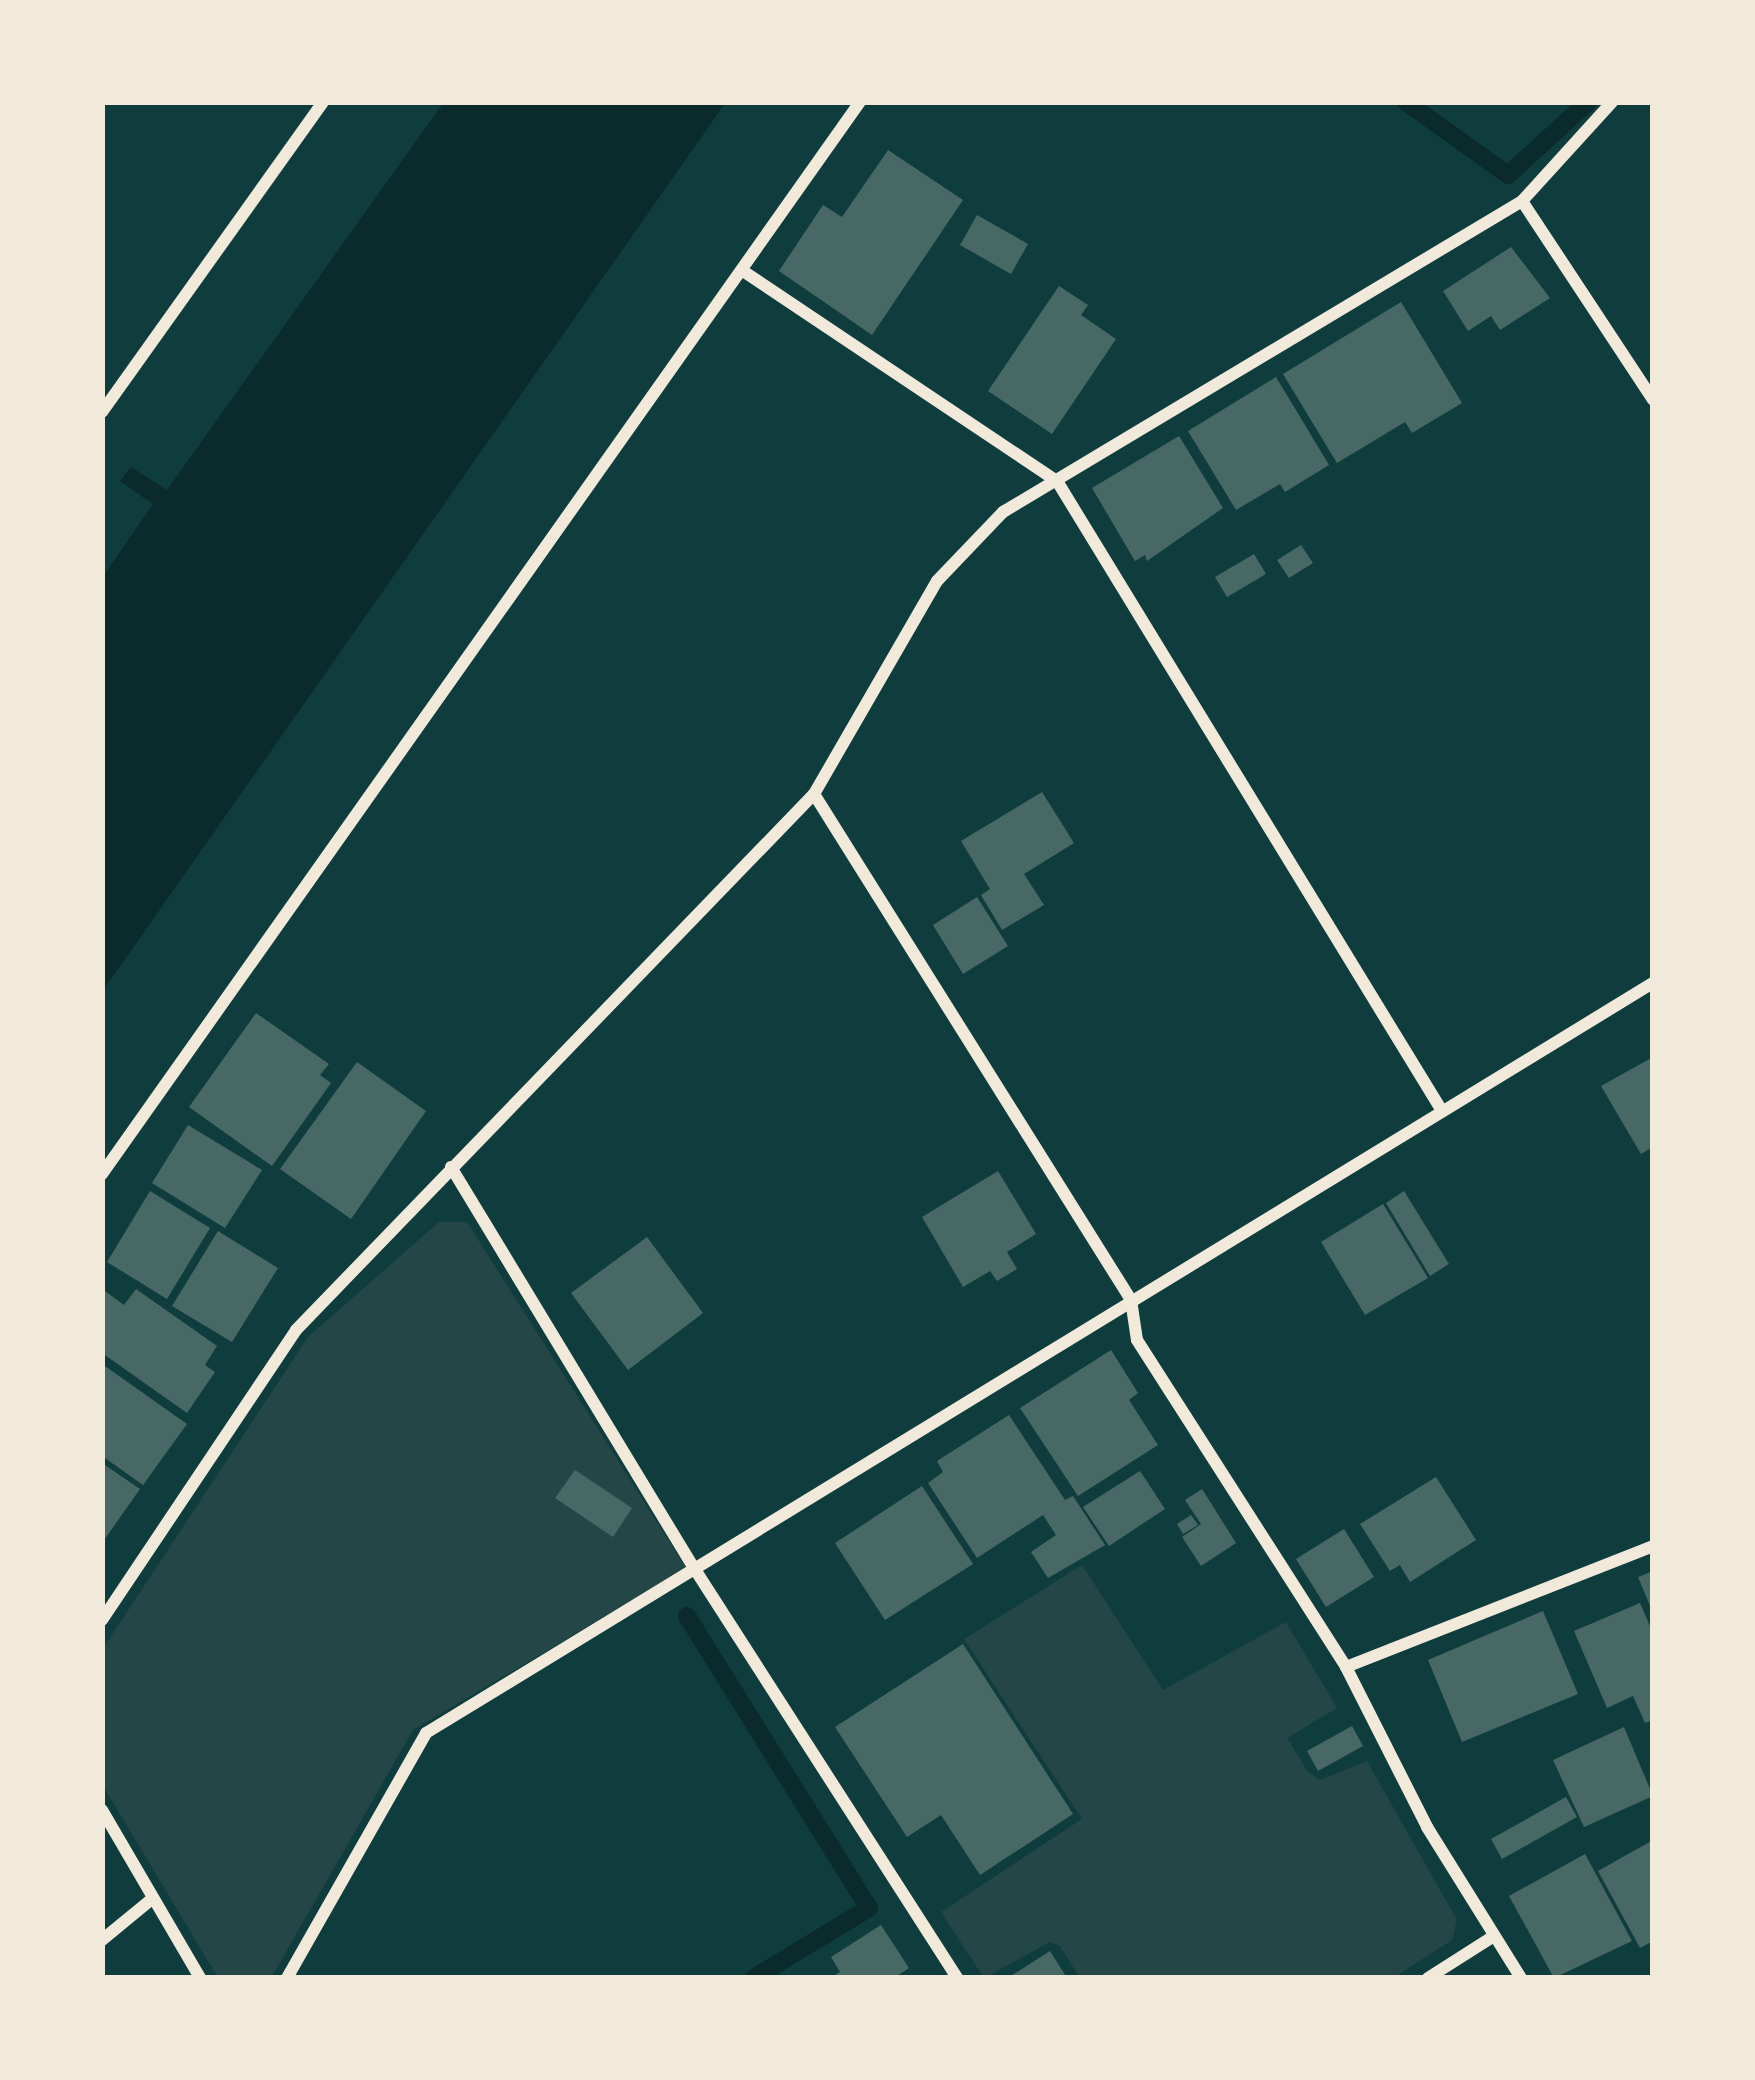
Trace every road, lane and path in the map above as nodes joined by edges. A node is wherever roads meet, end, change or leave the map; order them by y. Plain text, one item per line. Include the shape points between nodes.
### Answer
1 (323, 102) edge
2 (860, 102) edge
3 (1612, 102) edge
4 (1522, 201) junction
5 (742, 271) junction
6 (1653, 400) edge
7 (102, 412) edge
8 (1057, 481) junction
9 (814, 794) junction
10 (1653, 983) edge
11 (1442, 1111) junction
12 (451, 1168) junction
13 (102, 1174) edge
14 (1131, 1300) junction
15 (1653, 1546) edge
16 (696, 1570) junction
17 (102, 1620) edge
18 (1346, 1667) junction
19 (102, 1810) edge
20 (153, 1898) junction
21 (1494, 1936) junction
22 (102, 1940) edge
23 (200, 1978) edge
24 (286, 1978) edge
25 (957, 1978) edge
26 (1428, 1978) edge
27 (1521, 1978) edge

1 - 7 street
2 - 5 street
3 - 4 street
4 - 6 street
4 - 8 street
5 - 8 street
5 - 13 street
8 - 9 street via 1003,512 938,581
8 - 11 street
9 - 12 street
9 - 14 street
10 - 11 street
11 - 14 street
12 - 16 street
12 - 17 street via 296,1330
14 - 16 street
14 - 18 street via 1137,1340
15 - 18 street
16 - 24 street via 426,1733
16 - 25 street
18 - 21 street via 1426,1827
19 - 20 street
20 - 22 street
20 - 23 street
21 - 26 street
21 - 27 street

